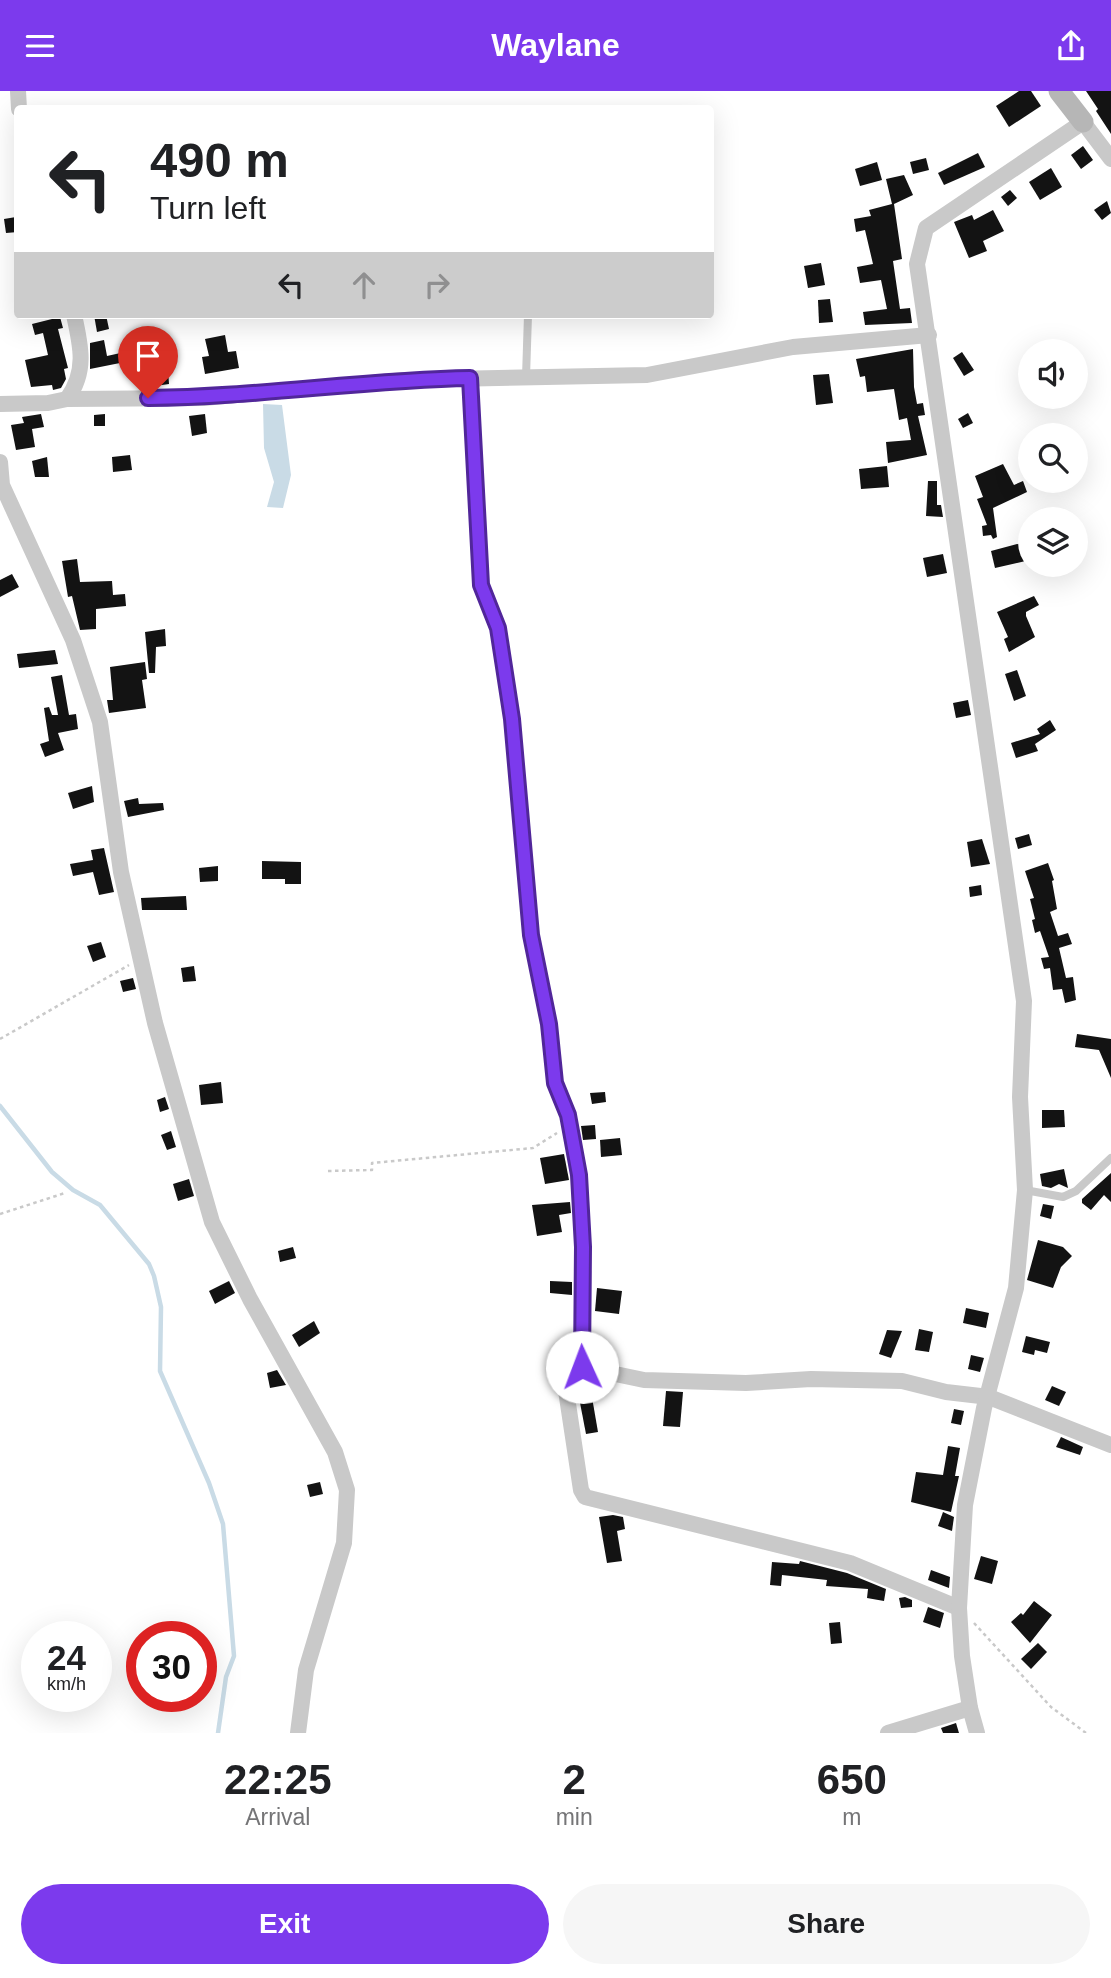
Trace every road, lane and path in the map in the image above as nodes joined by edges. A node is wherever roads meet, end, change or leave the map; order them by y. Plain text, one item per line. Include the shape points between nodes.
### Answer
1 (1059, 91) edge
2 (1083, 122) junction
3 (1111, 159) edge
4 (75, 319) edge
5 (528, 319) edge
6 (929, 335) junction
7 (526, 377) junction
8 (470, 378) junction
9 (67, 399) junction
10 (1, 408) edge
11 (0, 462) edge
12 (141, 957) junction
13 (0, 1039) edge
14 (568, 1115) junction
15 (1111, 1158) edge
16 (328, 1171) dead end
17 (1025, 1190) junction
18 (65, 1193) dead end
19 (0, 1214) edge
20 (582, 1367) junction
21 (989, 1397) junction
22 (1111, 1445) edge
23 (960, 1608) junction
24 (970, 1707) junction
25 (298, 1733) edge
26 (888, 1733) edge
27 (977, 1733) edge
28 (1086, 1733) edge

1 - 2 street
2 - 3 street
2 - 6 street via 926,228 917,264
4 - 9 street via 82,367 77,386
5 - 7 lane
6 - 7 street via 793,347 647,375
6 - 17 street via 1024,1001 1020,1097
7 - 8 street
8 - 9 street via 203,398
8 - 14 street via 481,585 498,628 512,719 531,935 549,1024 555,1083
9 - 10 street
11 - 12 street via 2,485 74,641 100,722 121,872
12 - 13 path
12 - 25 street via 155,1023 212,1222 335,1452 347,1490 344,1543 306,1670
14 - 16 path via 558,1132 533,1148 372,1163 372,1170
14 - 20 street via 579,1175 583,1247
15 - 17 lane via 1076,1191 1063,1196
17 - 21 street via 1016,1288
18 - 19 path
20 - 21 street via 644,1380 902,1381
20 - 23 street via 565,1375 565,1384 585,1497 850,1563
21 - 22 street
21 - 23 street via 965,1505
23 - 24 street
23 - 28 path via 1051,1707
24 - 26 street
24 - 27 street

